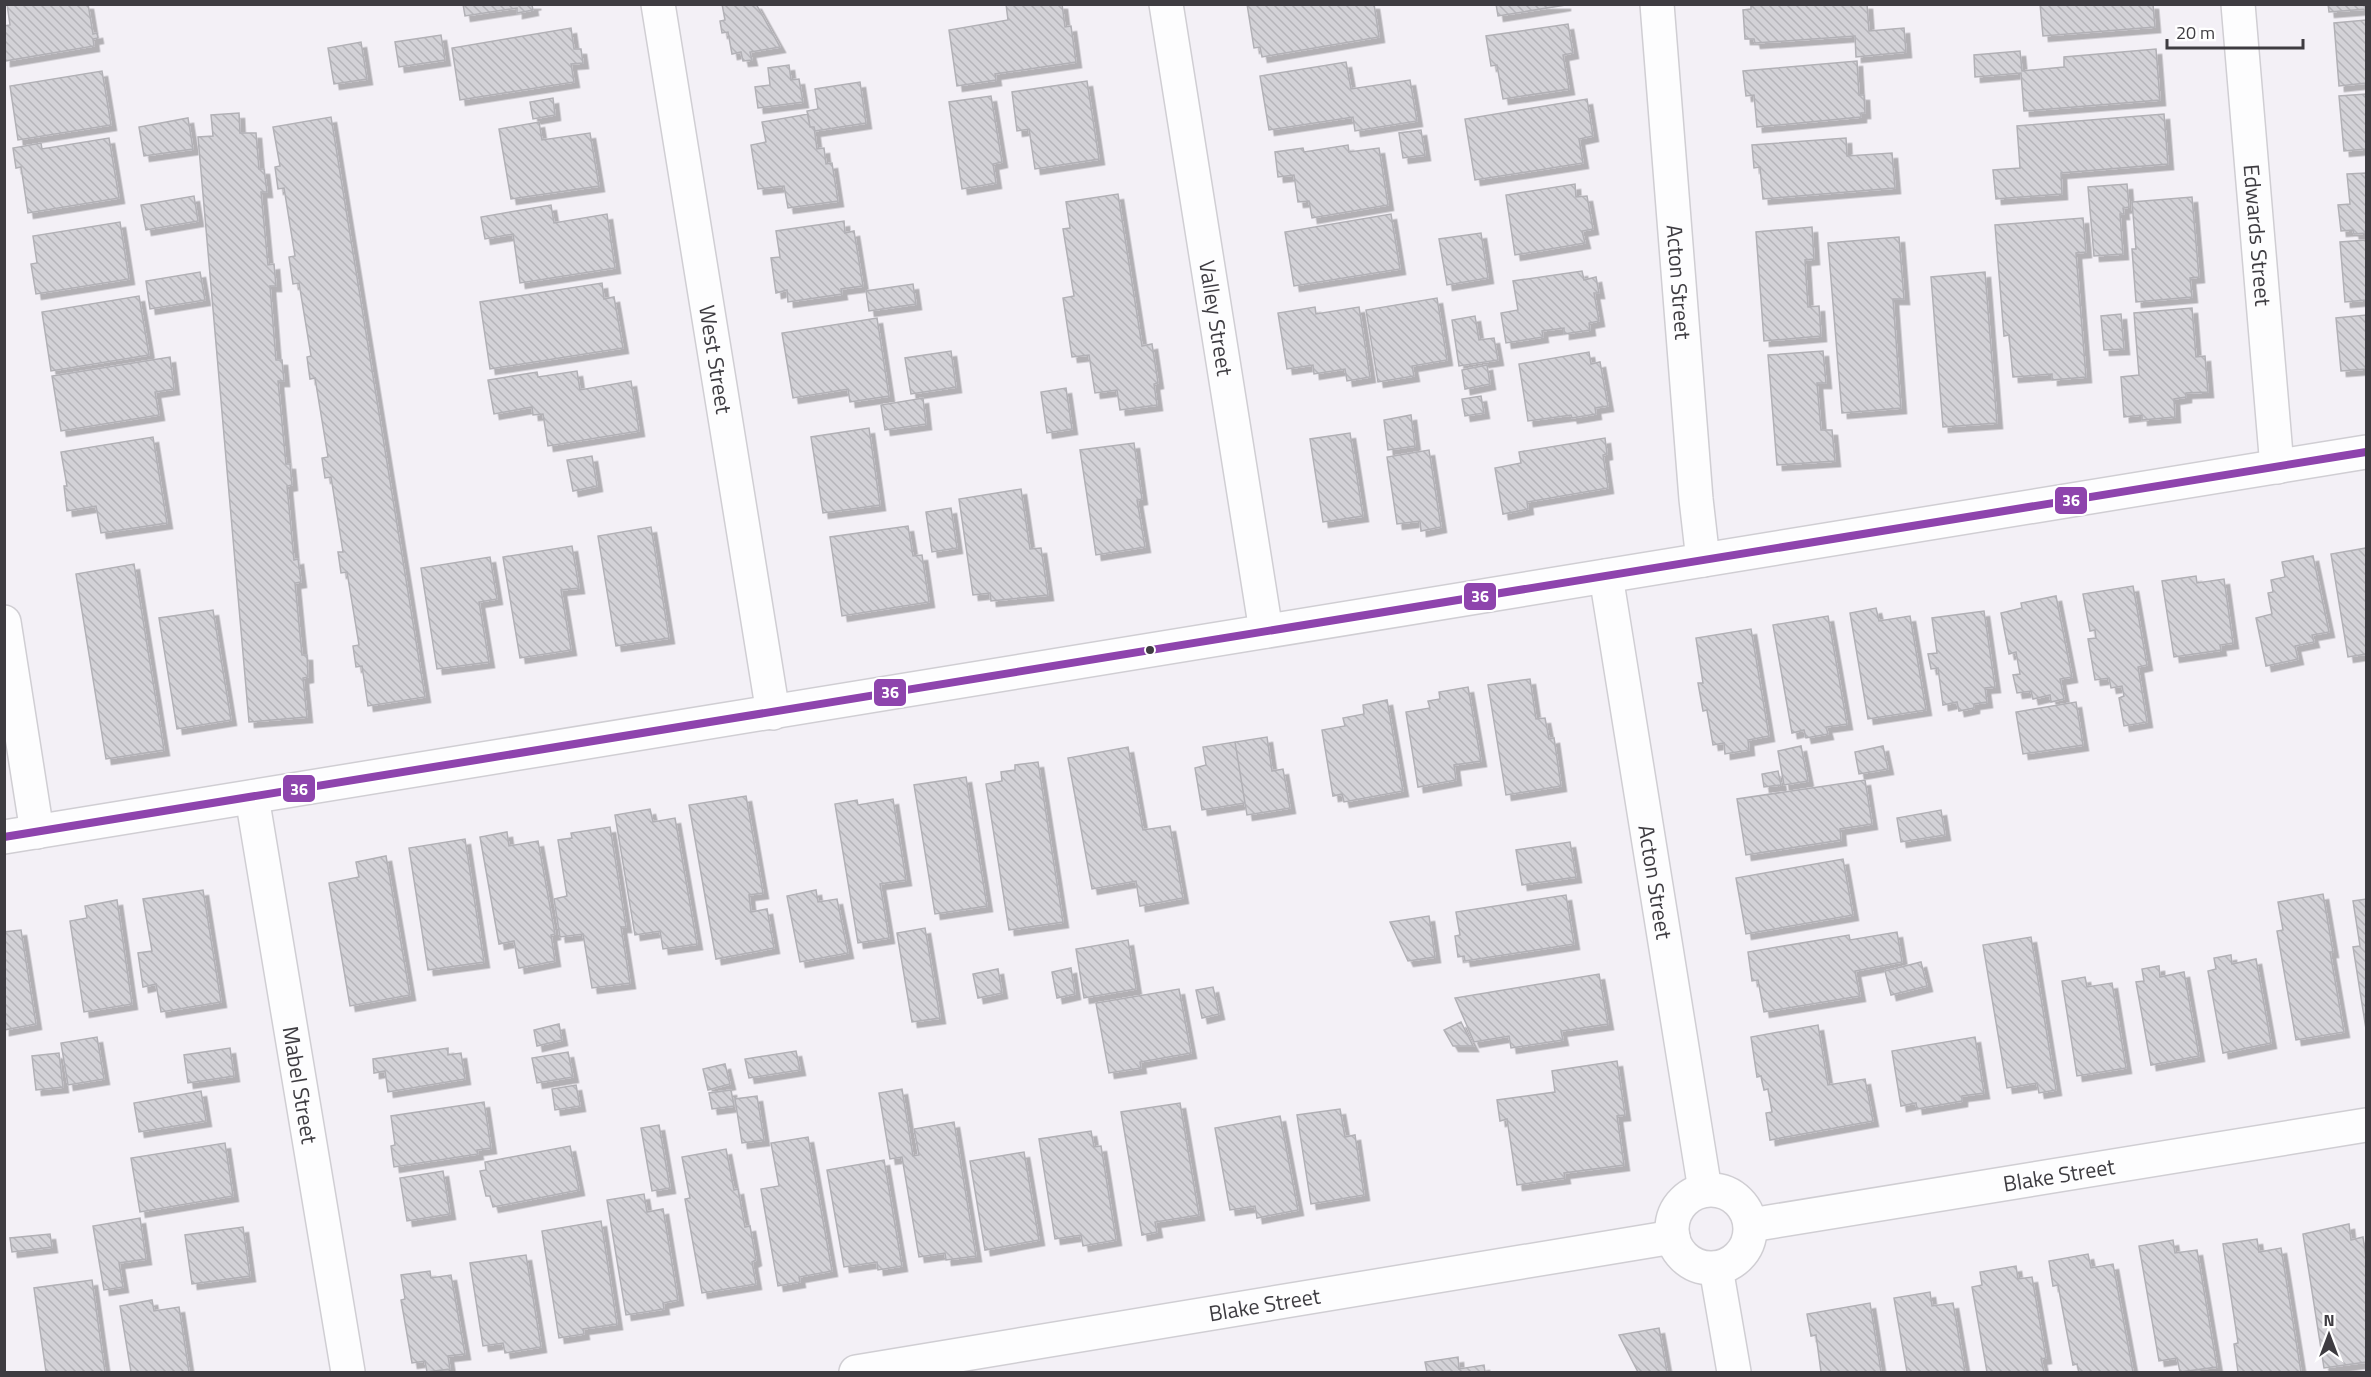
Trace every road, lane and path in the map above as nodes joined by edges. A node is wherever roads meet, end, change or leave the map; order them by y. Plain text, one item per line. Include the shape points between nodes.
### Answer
1 (658, 4) edge
2 (1166, 4) edge
3 (1657, 4) edge
4 (2238, 4) edge
5 (2367, 452) edge
6 (2277, 467) junction
7 (1703, 560) junction
8 (1606, 576) junction
9 (4, 622) edge
10 (1266, 631) junction
11 (773, 713) junction
12 (252, 797) junction
13 (37, 832) junction
14 (4, 837) edge
15 (2367, 1125) edge
16 (1705, 1190) junction
17 (1751, 1224) junction
18 (1672, 1237) junction
19 (1716, 1268) junction
20 (348, 1372) edge
21 (856, 1372) edge
22 (1734, 1372) edge

1 - 11 street, West Street
2 - 10 street, Valley Street
3 - 7 street, Acton Street
4 - 6 street, Edwards Street
5 - 6 street
6 - 7 street
7 - 8 street
8 - 10 street
8 - 16 street, Acton Street
9 - 13 street
10 - 11 street
11 - 12 street
12 - 13 street
12 - 20 street, Mabel Street
13 - 14 street
15 - 17 street, Blake Street
16 - 17 street via 1717,1190 1736,1199
16 - 18 street via 1683,1201 1672,1224
17 - 19 street via 1742,1254 1730,1264
18 - 19 street via 1683,1258 1704,1268
18 - 21 street, Blake Street
19 - 22 street

